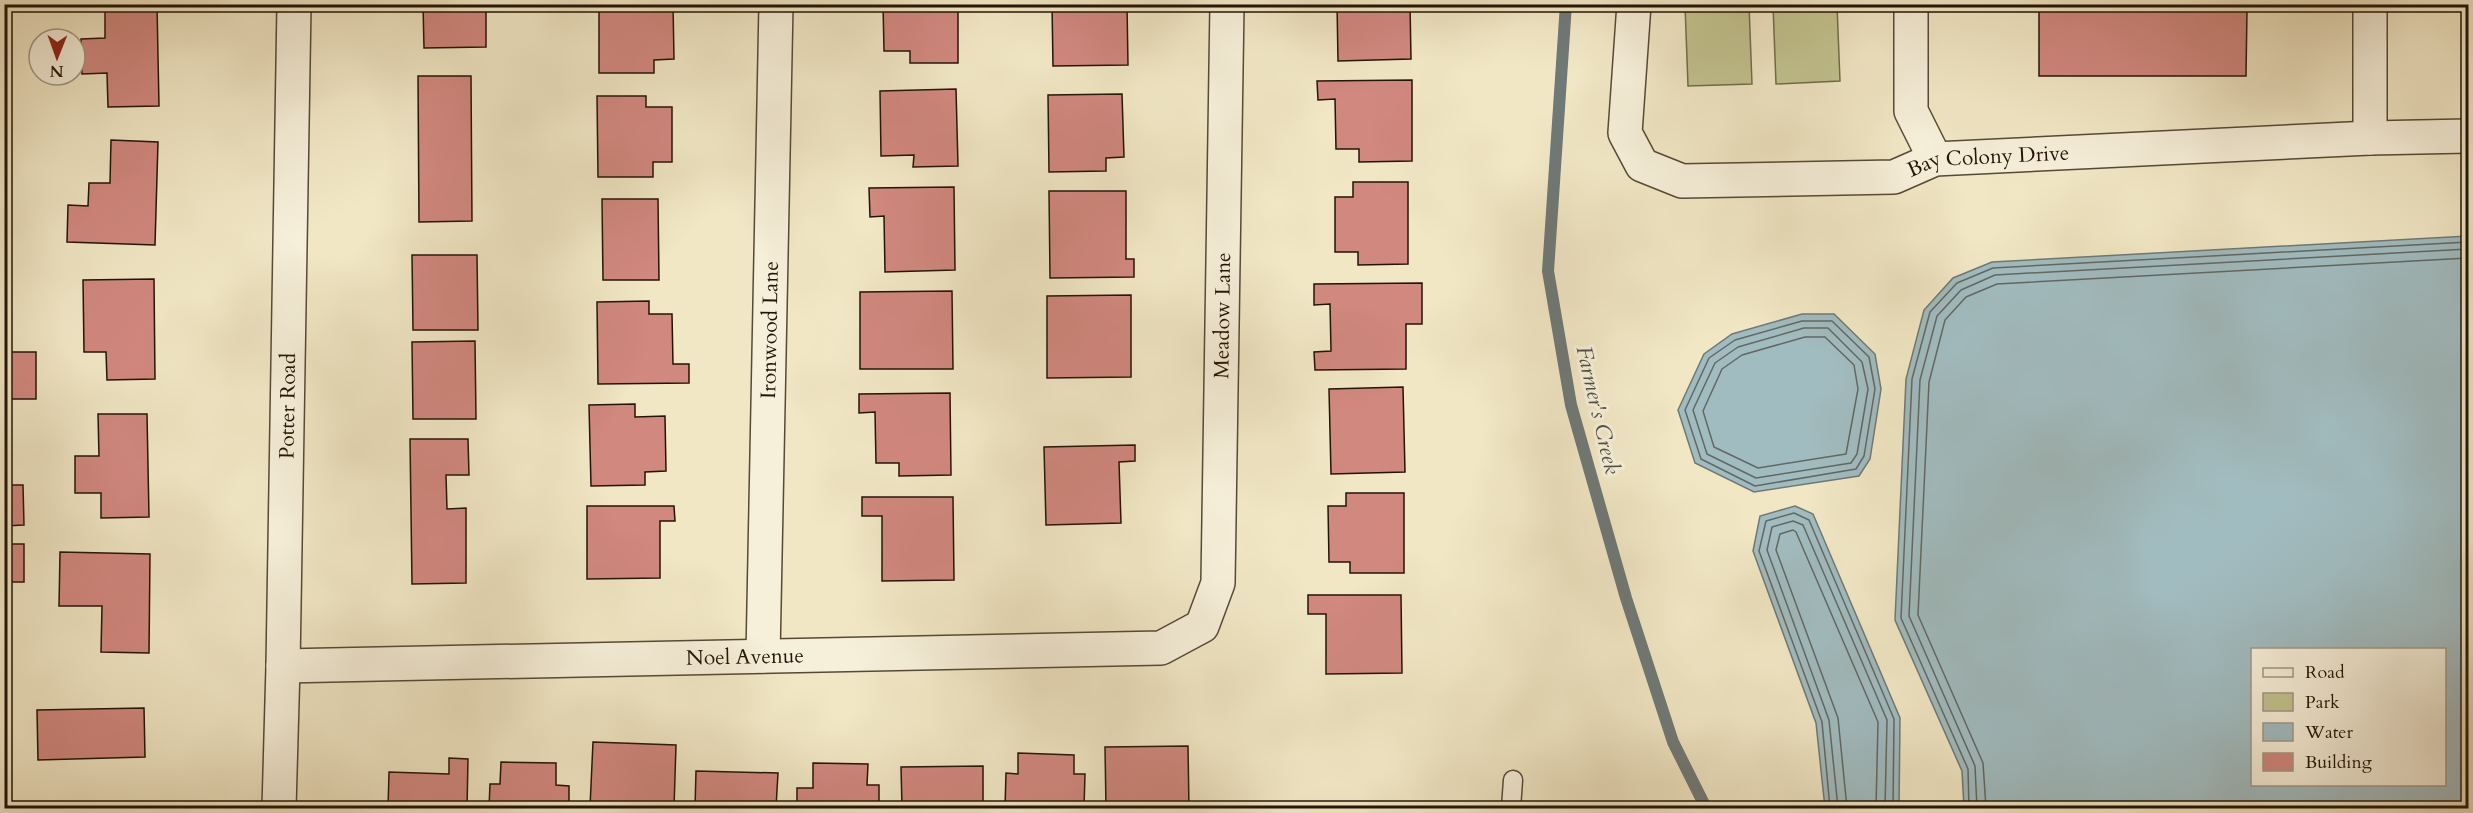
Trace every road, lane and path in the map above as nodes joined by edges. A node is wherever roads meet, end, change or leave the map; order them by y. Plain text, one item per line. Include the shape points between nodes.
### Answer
1 (294, 4) edge
2 (776, 4) edge
3 (1227, 4) edge
4 (1634, 4) edge
5 (1911, 4) edge
6 (2370, 4) edge
7 (2469, 136) edge
8 (2370, 138) junction
9 (1935, 159) junction
10 (1202, 626) joint
11 (764, 656) junction
12 (283, 666) junction
13 (1513, 780) dead end
14 (279, 808) edge
15 (1511, 808) edge

1 - 12 street, Potter Road
2 - 11 street, Ironwood Lane
3 - 10 street, Meadow Lane via 1218,582
4 - 9 street, Bay Colony Drive via 1625,133 1642,165 1682,181 1894,177
5 - 9 street via 1911,111
6 - 8 street
7 - 8 street, Bay Colony Drive
8 - 9 street, Bay Colony Drive
10 - 11 street, Noel Avenue via 1161,648
11 - 12 street, Noel Avenue
12 - 14 street, Potter Road
13 - 15 lane

